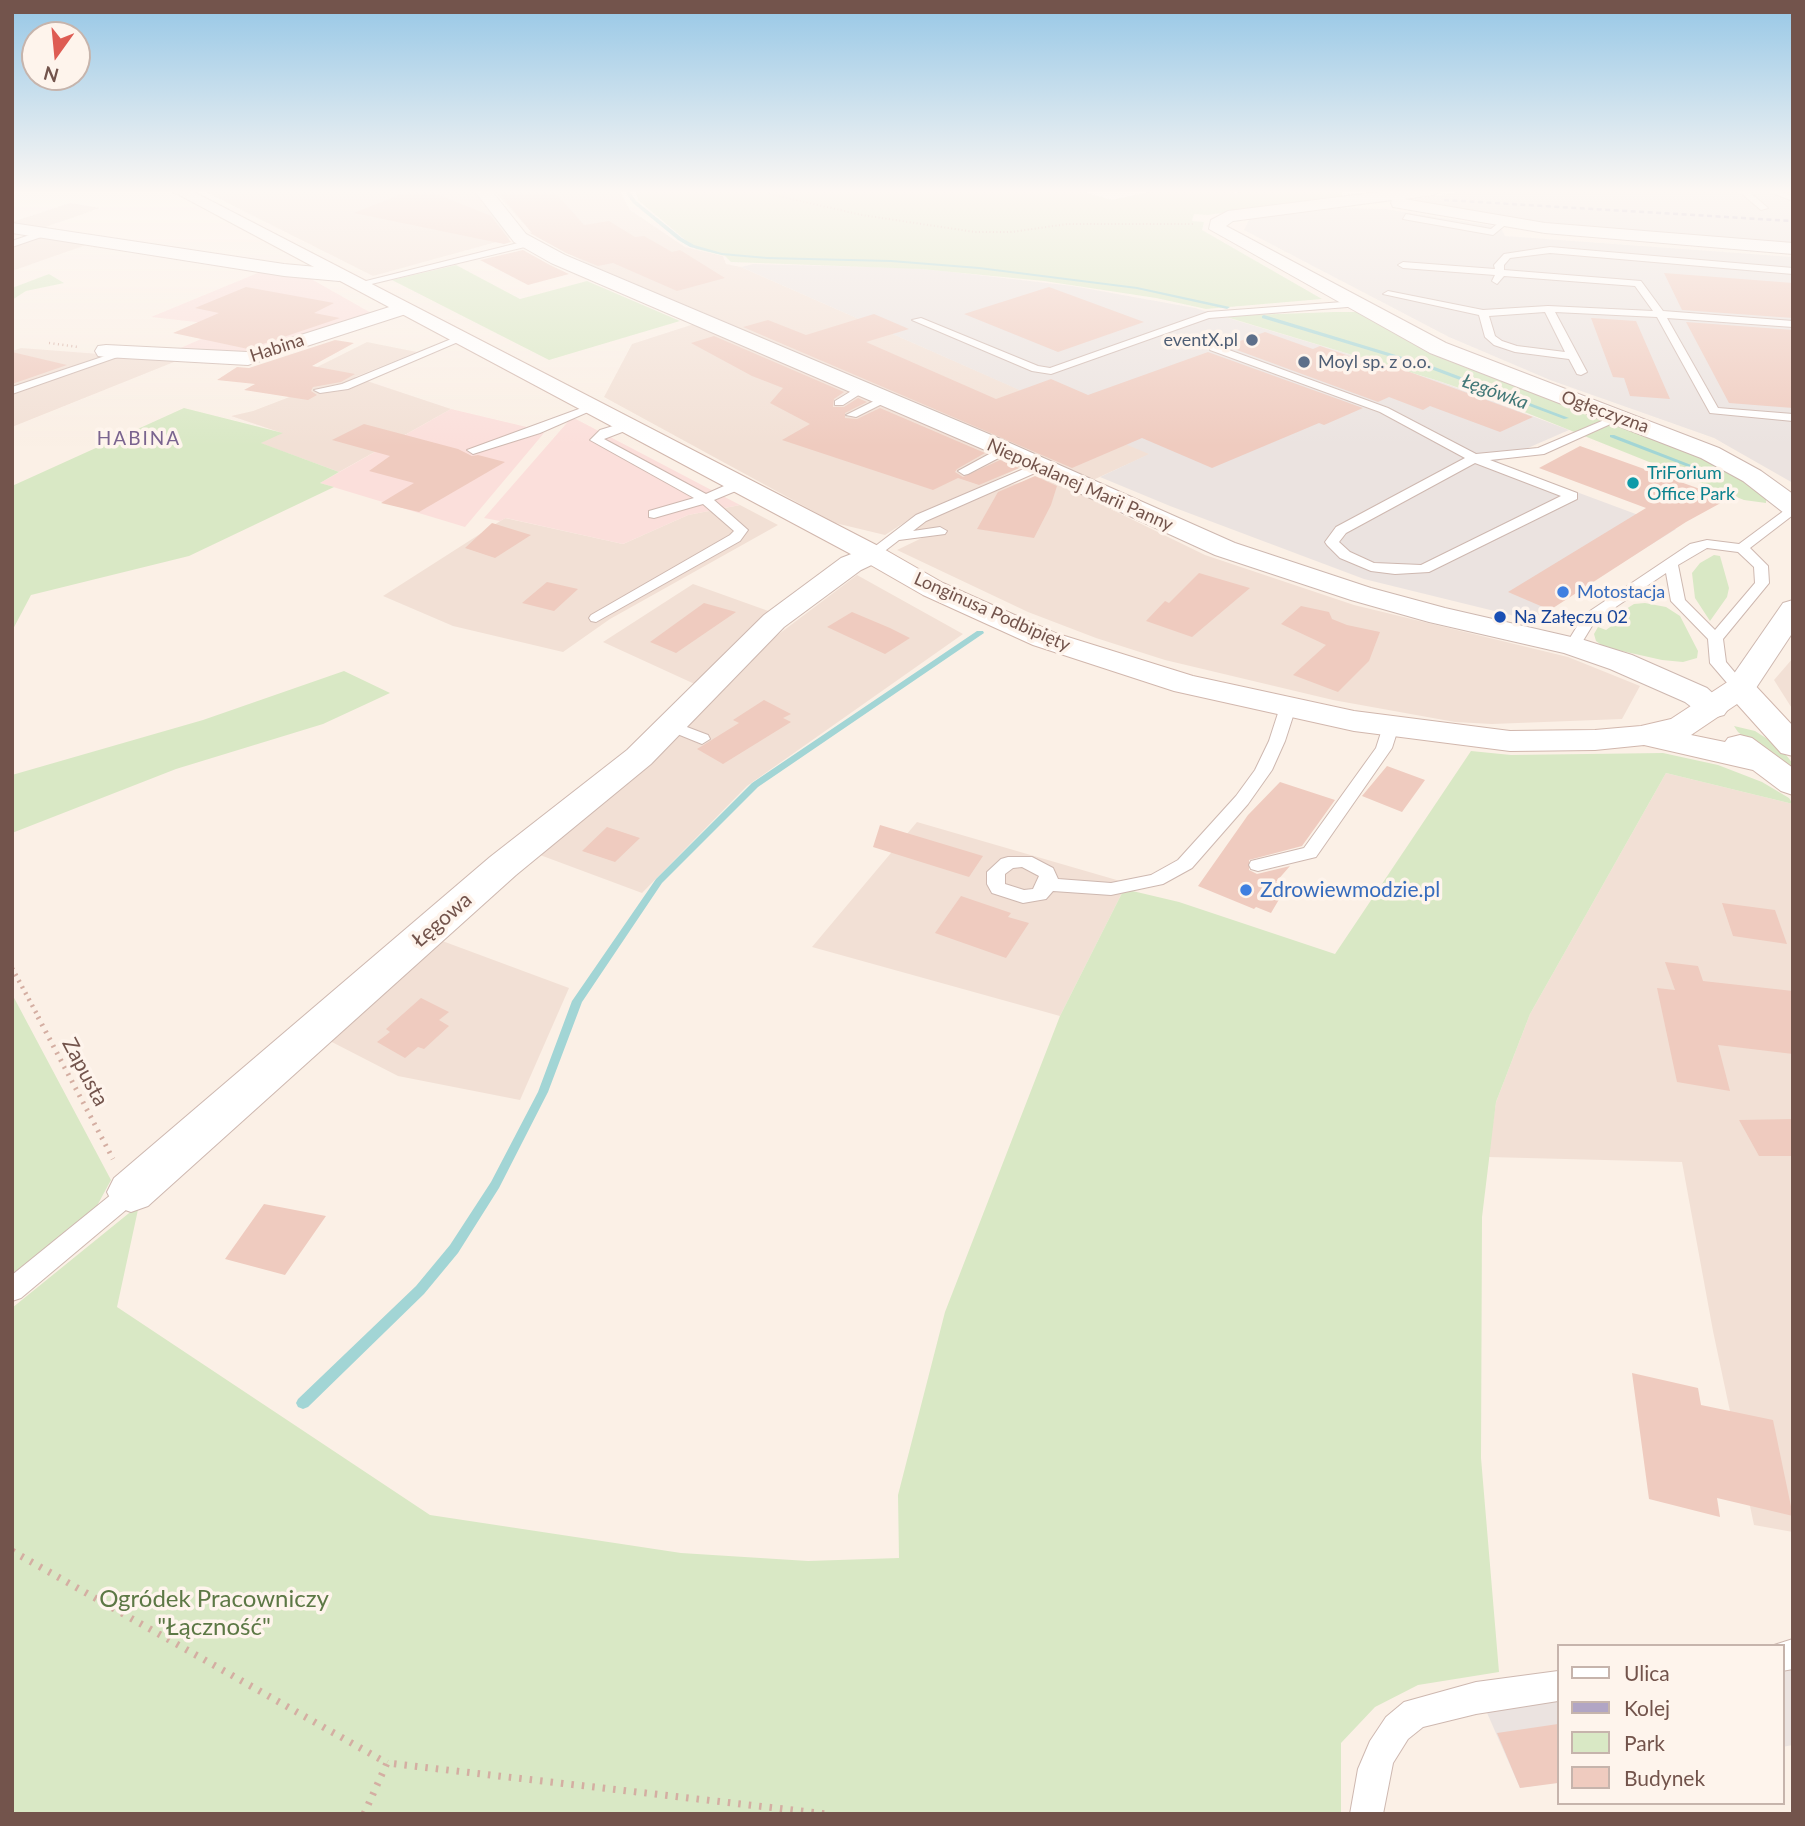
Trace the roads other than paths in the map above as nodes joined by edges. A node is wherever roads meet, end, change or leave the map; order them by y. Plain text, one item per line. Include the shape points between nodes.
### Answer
1 (322, 275) edge
2 (342, 275) edge
3 (368, 275) edge
4 (601, 275) edge
5 (1303, 275) edge
6 (1499, 275) edge
7 (1531, 275) edge
8 (349, 279) junction
9 (1495, 286) dead end
10 (1388, 293) dead end
11 (1356, 304) junction
12 (401, 309) junction
13 (1548, 309) junction
14 (1483, 313) junction
15 (1660, 314) junction
16 (917, 320) dead end
17 (1793, 324) edge
18 (460, 339) junction
19 (1214, 348) dead end
20 (115, 352) joint
21 (1572, 356) junction
22 (1581, 373) dead end
23 (862, 388) junction
24 (320, 390) dead end
25 (12, 391) edge
26 (887, 399) junction
27 (839, 403) dead end
28 (591, 408) junction
29 (852, 415) dead end
30 (1619, 417) junction
31 (1793, 418) edge
32 (626, 426) junction
33 (473, 450) dead end
34 (1004, 450) junction
35 (1474, 458) junction
36 (1040, 466) junction
37 (964, 471) dead end
38 (738, 485) junction
39 (705, 499) junction
40 (1793, 508) edge
41 (654, 514) dead end
42 (940, 531) dead end
43 (882, 546) junction
44 (1742, 548) junction
45 (1671, 564) junction
46 (1793, 609) edge
47 (596, 618) dead end
48 (1715, 638) junction
49 (1573, 646) junction
50 (1740, 688) junction
51 (1287, 706) junction
52 (1713, 708) junction
53 (1391, 726) junction
54 (1641, 736) junction
55 (1793, 746) edge
56 (1760, 762) junction
57 (1793, 784) edge
58 (1258, 865) dead end
59 (1048, 884) dead end
60 (131, 1192) joint
61 (12, 1290) edge
62 (1556, 1686) edge
63 (1366, 1814) edge

1 - 8 street
2 - 8 street, Longinusa Podbipięty
3 - 8 lane
4 - 23 street, Niepokalanej Marii Panny
5 - 11 street, Ogłęczyzna
6 - 9 lane
7 - 15 lane via 1638,283
8 - 12 street, Longinusa Podbipięty
10 - 14 lane
11 - 16 lane via 1208,315 1051,371
11 - 30 street, Ogłęczyzna via 1462,358
12 - 18 street, Longinusa Podbipięty
12 - 20 street, Habina via 248,359
13 - 14 lane
13 - 15 lane
13 - 21 lane
14 - 21 lane via 1490,337 1499,344
15 - 17 lane
15 - 31 lane via 1714,411
18 - 24 lane via 344,387
18 - 28 street, Longinusa Podbipięty
19 - 35 lane via 1384,410
20 - 25 lane
21 - 22 lane
23 - 26 street, Niepokalanej Marii Panny
23 - 27 lane
26 - 29 lane
26 - 34 street, Niepokalanej Marii Panny
28 - 32 street, Longinusa Podbipięty
28 - 33 lane
30 - 35 lane via 1540,451
30 - 40 street, Ogłęczyzna via 1710,453 1752,476
32 - 38 street, Longinusa Podbipięty
32 - 39 lane via 596,440
34 - 36 street, Niepokalanej Marii Panny
34 - 37 lane
35 - 35 lane via 1572,496 1424,569 1371,567 1345,555 1332,542 1341,530
36 - 43 lane via 980,499 921,518
36 - 49 street, Niepokalanej Marii Panny via 1225,549 1308,578 1439,616
38 - 39 lane
38 - 43 street, Longinusa Podbipięty
39 - 41 lane
39 - 47 lane via 734,522 741,530 738,535
40 - 44 lane
42 - 43 lane
43 - 51 street, Longinusa Podbipięty via 933,589 1044,639 1185,684
43 - 60 street, Łęgowa via 774,621 687,733 639,757 503,866
44 - 45 lane via 1707,544
44 - 48 lane via 1761,566 1762,583
45 - 48 lane via 1678,601
45 - 49 lane via 1589,618
46 - 50 street, Longinusa Podbipięty
48 - 50 lane via 1717,663
49 - 52 street, Niepokalanej Marii Panny via 1662,677
50 - 52 street, Longinusa Podbipięty
50 - 55 street
51 - 53 street, Longinusa Podbipięty
51 - 59 lane via 1263,770 1185,864 1156,880 1111,889
52 - 54 street, Longinusa Podbipięty via 1682,727
52 - 56 street via 1723,730
53 - 54 street, Longinusa Podbipięty via 1510,741
53 - 58 lane via 1384,748 1310,853
54 - 56 street
56 - 57 street
60 - 61 lane, Łęgowa
62 - 63 lane via 1415,1713 1397,1728 1381,1752

